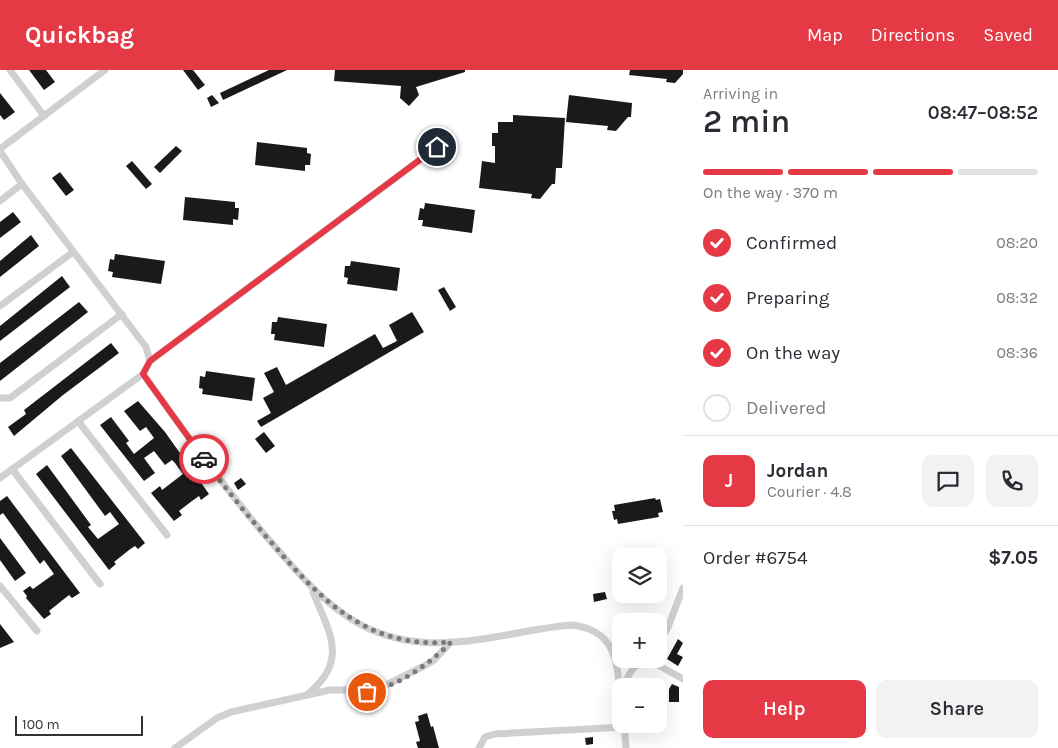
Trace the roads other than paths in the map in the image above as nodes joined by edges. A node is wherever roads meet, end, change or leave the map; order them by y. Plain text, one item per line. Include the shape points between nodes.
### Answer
1 (10, 70) edge
2 (105, 70) edge
3 (44, 116) junction
4 (437, 147) dead end
5 (0, 150) edge
6 (22, 184) junction
7 (0, 200) edge
8 (73, 252) junction
9 (0, 306) edge
10 (122, 314) junction
11 (150, 361) junction
12 (143, 374) junction
13 (0, 398) edge
14 (78, 422) junction
15 (12, 469) junction
16 (0, 478) edge
17 (167, 535) dead end
18 (100, 584) dead end
19 (0, 586) edge
20 (312, 588) junction
21 (683, 588) edge
22 (667, 629) edge
23 (37, 631) dead end
24 (451, 642) junction
25 (664, 668) edge
26 (619, 678) edge
27 (683, 679) edge
28 (307, 695) junction
29 (612, 727) edge
30 (625, 733) edge
31 (175, 748) edge
32 (479, 748) edge
33 (626, 748) edge

1 - 3 street
2 - 3 street
3 - 5 street
4 - 11 street
5 - 6 street
6 - 7 street
6 - 8 street
8 - 9 street
8 - 10 street
10 - 11 street via 146,347
10 - 13 street via 10,398
11 - 12 street
12 - 14 street
12 - 20 street via 232,496
14 - 15 street
14 - 17 street
15 - 16 street
15 - 18 street
19 - 23 street
20 - 24 street via 345,615 382,634 421,642
20 - 28 street via 333,642 334,657 320,684
21 - 22 street
24 - 26 street via 560,626 588,628 605,637 610,644
24 - 28 street via 432,661 376,690 330,690
25 - 27 street
28 - 31 street via 224,715
29 - 32 street via 495,734 485,737
30 - 33 street

